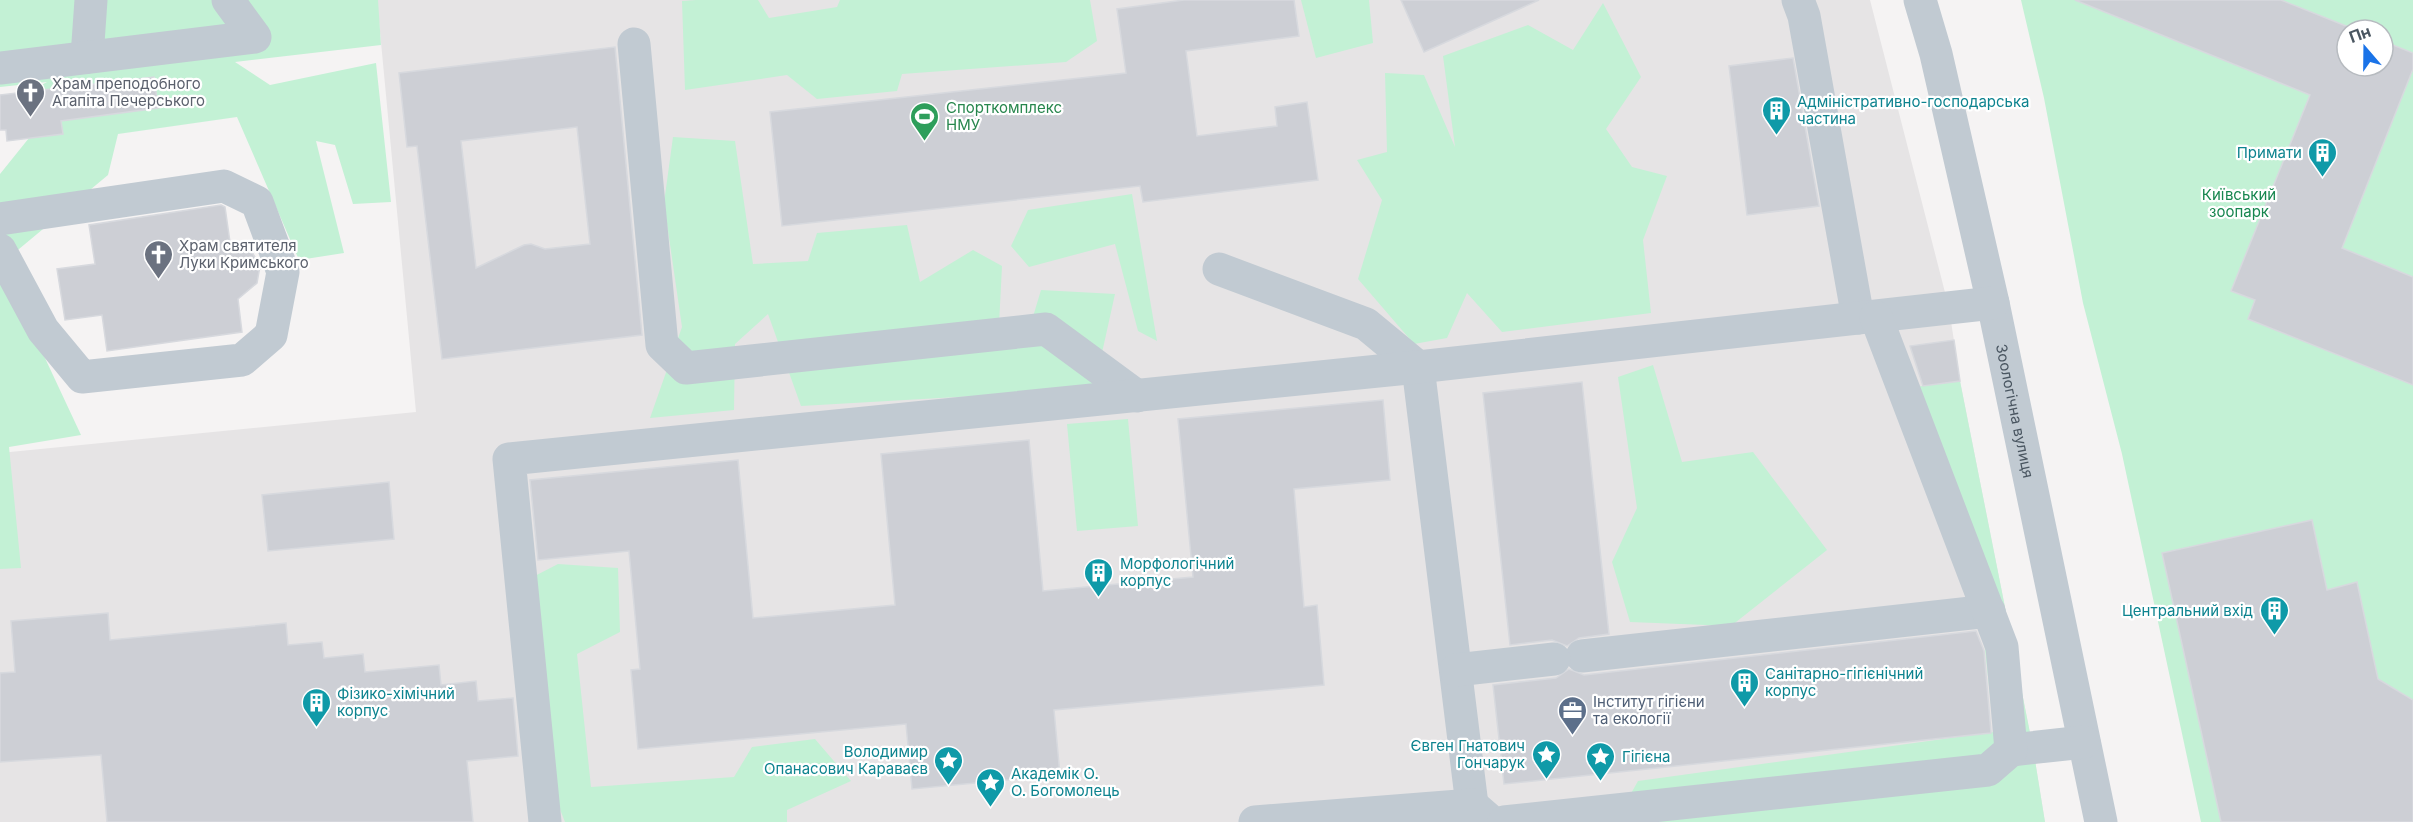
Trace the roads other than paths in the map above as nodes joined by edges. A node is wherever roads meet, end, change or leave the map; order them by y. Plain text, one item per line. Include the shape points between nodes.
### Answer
1 (91, 0) edge
2 (228, 0) edge
3 (1798, 0) edge
4 (1920, 0) edge
5 (634, 44) dead end
6 (87, 57) junction
7 (0, 68) edge
8 (0, 219) edge
9 (0, 250) edge
10 (1219, 269) dead end
11 (1993, 303) junction
12 (1867, 317) junction
13 (1418, 368) junction
14 (1137, 396) junction
15 (1989, 611) junction
16 (1456, 670) junction
17 (2084, 742) junction
18 (2011, 750) junction
19 (1482, 813) edge
20 (545, 822) edge
21 (1255, 822) edge
22 (1504, 822) edge
23 (2102, 822) edge

1 - 6 street
2 - 6 street via 255,37
3 - 12 street
4 - 11 street, Зоологічна вулиця
5 - 14 street via 662,345 686,368 1046,328
6 - 7 street
8 - 9 street via 224,186 257,202 283,272 271,336 242,360 82,377 43,330
10 - 13 street via 1366,324
11 - 12 street
11 - 17 street, Зоологічна вулиця
12 - 13 street
12 - 15 street
13 - 14 street
13 - 16 street
14 - 20 street via 509,459
15 - 16 street
15 - 18 street via 2002,647
16 - 19 street
17 - 18 street
17 - 23 street, Зоологічна вулиця
18 - 22 street via 1988,770
19 - 21 street

